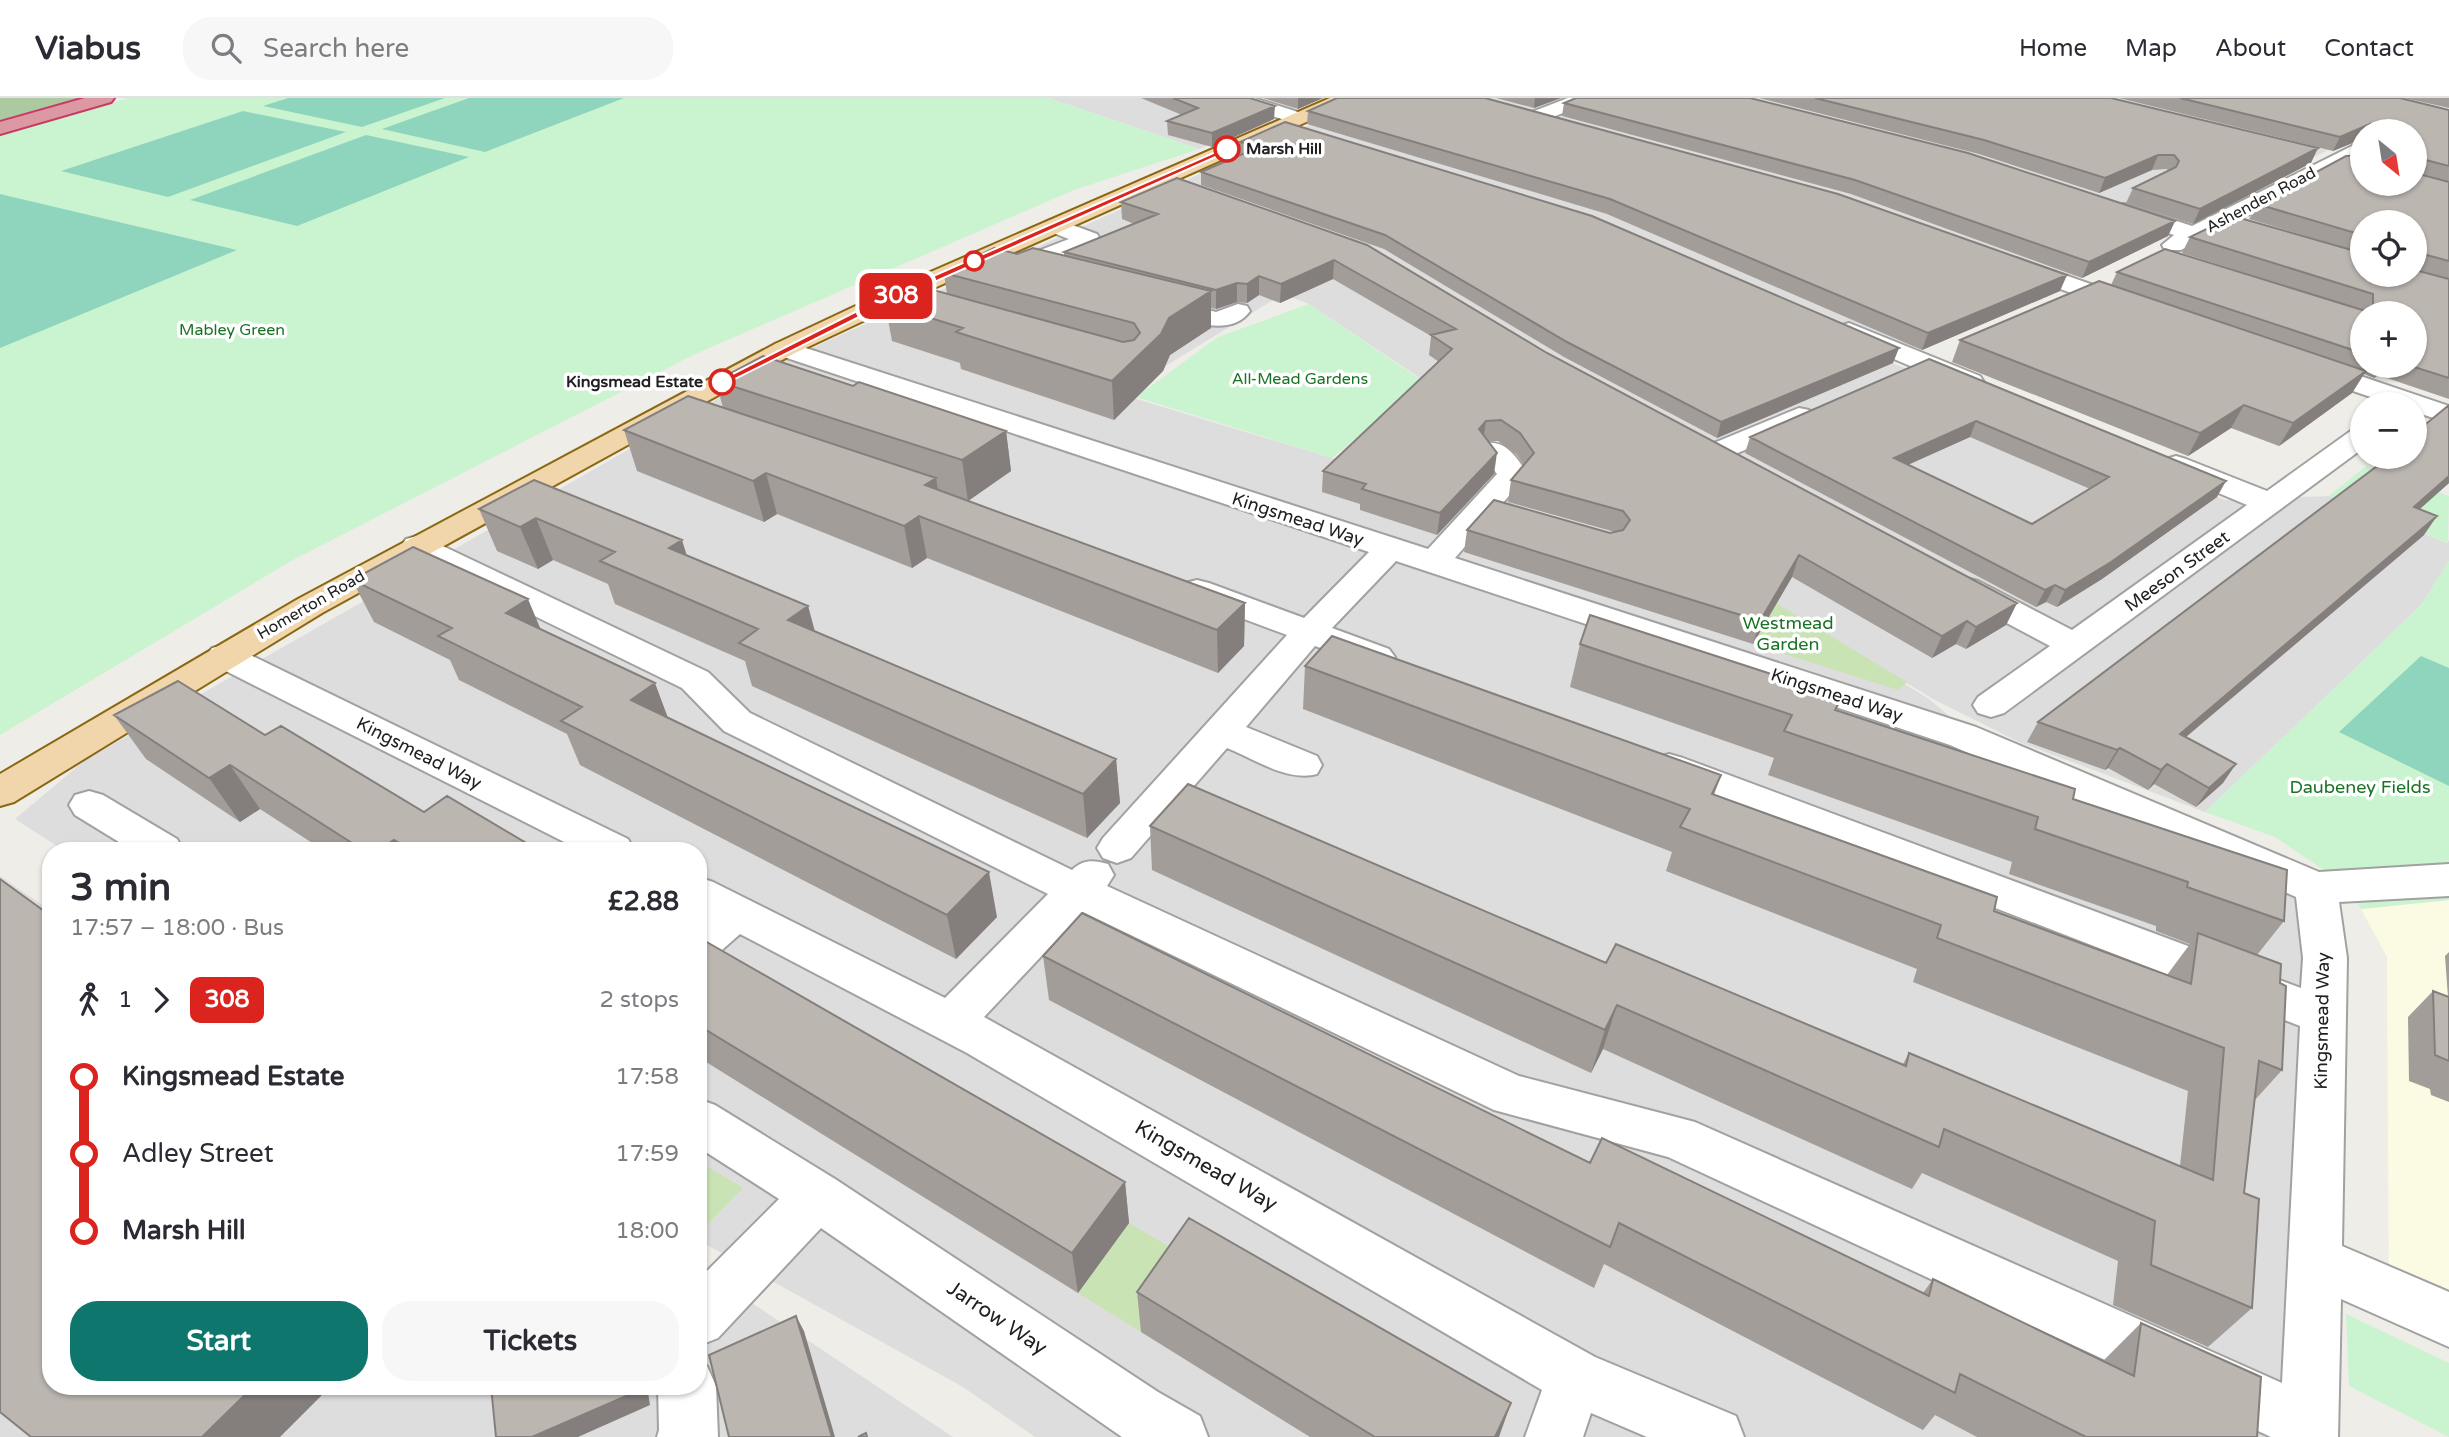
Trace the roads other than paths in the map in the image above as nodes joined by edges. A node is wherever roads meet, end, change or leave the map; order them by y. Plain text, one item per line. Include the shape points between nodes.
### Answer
1 (104, 98) edge
2 (1235, 98) edge
3 (1345, 98) edge
4 (1584, 98) edge
5 (1513, 111) edge
6 (1536, 117) junction
7 (1290, 121) junction
8 (0, 128) edge
9 (1574, 128) edge
10 (1318, 135) edge
11 (2350, 153) edge
12 (2310, 154) edge
13 (2334, 161) junction
14 (2350, 166) edge
15 (1161, 180) junction
16 (2124, 192) edge
17 (1197, 193) edge
18 (2223, 221) junction
19 (1056, 226) junction
20 (2247, 228) edge
21 (2195, 235) junction
22 (1993, 257) edge
23 (2186, 264) edge
24 (2112, 275) edge
25 (1053, 278) edge
26 (2086, 290) junction
27 (884, 301) junction
28 (1142, 301) edge
29 (2056, 305) edge
30 (1238, 311) edge
31 (924, 312) edge
32 (2148, 312) edge
33 (1823, 320) edge
34 (1958, 348) dead end
35 (784, 349) junction
36 (2283, 358) edge
37 (1923, 363) junction
38 (1889, 377) edge
39 (2377, 392) edge
40 (1998, 393) edge
41 (1826, 404) edge
42 (2427, 409) edge
43 (665, 412) junction
44 (2449, 415) edge
45 (703, 424) edge
46 (2350, 445) edge
47 (1493, 450) edge
48 (2147, 453) edge
49 (1749, 472) edge
50 (2270, 503) junction
51 (1484, 507) junction
52 (1520, 517) edge
53 (417, 546) junction
54 (1389, 550) junction
55 (1433, 564) junction
56 (1940, 574) edge
57 (1171, 580) edge
58 (1302, 640) junction
59 (2074, 646) junction
60 (224, 656) junction
61 (1411, 669) edge
62 (1991, 705) dead end
63 (1222, 731) junction
64 (1640, 756) edge
65 (1303, 765) dead end
66 (0, 792) edge
67 (89, 804) dead end
68 (150, 842) edge
69 (598, 842) edge
70 (1100, 867) junction
71 (2449, 880) edge
72 (2316, 888) junction
73 (717, 903) edge
74 (707, 925) edge
75 (2324, 1016) junction
76 (951, 1021) junction
77 (707, 1126) edge
78 (817, 1196) junction
79 (2316, 1261) junction
80 (707, 1310) edge
81 (2449, 1320) edge
82 (1575, 1377) junction
83 (688, 1395) edge
84 (2309, 1431) edge
85 (686, 1437) edge
86 (1180, 1437) edge
87 (1554, 1437) edge
88 (1715, 1437) edge

1 - 8 highway
2 - 7 street
3 - 7 main road
4 - 6 street
5 - 6 street
6 - 9 street
7 - 10 street
7 - 15 main road
11 - 13 street, Ashenden Road
12 - 13 street
13 - 14 street
13 - 18 street, Ashenden Road
15 - 17 street
15 - 19 main road, Homerton Road
16 - 21 street via 2100,204
18 - 20 street
18 - 21 street, Ashenden Road
19 - 25 street via 1089,239 1015,268
19 - 27 main road, Homerton Road
21 - 23 street, Ashenden Road via 2155,254
22 - 26 street
24 - 26 street
26 - 29 street
26 - 32 street
27 - 31 street
27 - 35 main road, Homerton Road
28 - 30 street via 1219,320
33 - 37 street
34 - 37 street
35 - 43 main road, Homerton Road
35 - 54 street, Kingsmead Way
36 - 39 street
37 - 38 street
37 - 40 street
41 - 49 street via 1703,447
42 - 44 street
43 - 45 street
43 - 53 main road, Homerton Road
46 - 50 street, Meeson Street
47 - 51 street via 1513,474
48 - 50 street
50 - 59 street, Meeson Street
51 - 52 street
51 - 55 street
53 - 60 main road, Homerton Road
53 - 70 street via 695,680 737,722
54 - 55 street, Kingsmead Way
54 - 58 street
55 - 72 street, Kingsmead Way via 1963,736
56 - 59 street
57 - 58 street
58 - 61 street
58 - 63 street
59 - 62 street, Meeson Street
60 - 66 main road, Homerton Road
60 - 69 street, Kingsmead Way
63 - 65 street
63 - 70 street
64 - 75 street
67 - 68 street
70 - 76 street
70 - 84 street via 1511,1095 1677,1137
71 - 72 street
72 - 75 street, Kingsmead Way via 2325,958
73 - 74 street
73 - 76 street, Kingsmead Way
75 - 79 street, Kingsmead Way
76 - 82 street, Kingsmead Way
77 - 78 street, Jarrow Way
78 - 80 street
78 - 86 street, Jarrow Way
79 - 81 street
79 - 84 street, Kingsmead Way
82 - 87 street
82 - 88 street, Kingsmead Way
83 - 85 street

